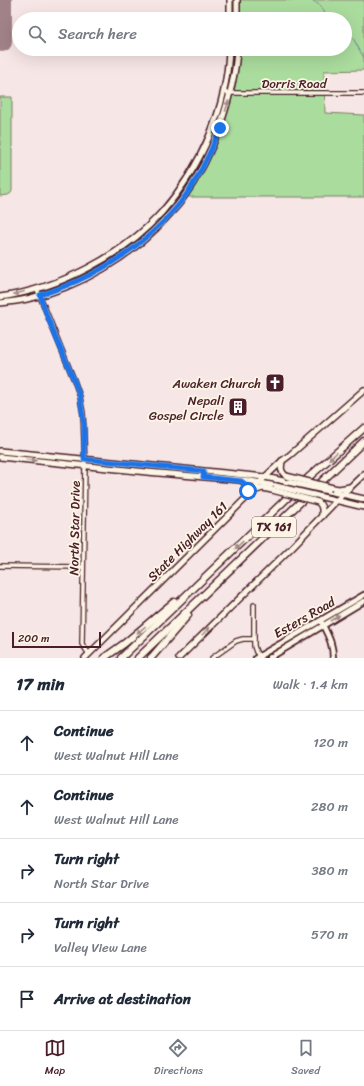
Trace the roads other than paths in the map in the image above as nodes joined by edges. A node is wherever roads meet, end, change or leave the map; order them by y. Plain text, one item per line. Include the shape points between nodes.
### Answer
1 (230, 0) edge
2 (237, 0) edge
3 (230, 12) edge
4 (237, 12) edge
5 (228, 56) edge
6 (236, 56) edge
7 (224, 92) junction
8 (230, 93) junction
9 (364, 94) edge
10 (37, 289) junction
11 (40, 295) junction
12 (0, 297) edge
13 (0, 303) edge
14 (364, 390) edge
15 (363, 428) edge
16 (364, 441) edge
17 (364, 448) edge
18 (0, 451) edge
19 (18, 452) junction
20 (0, 457) edge
21 (347, 458) junction
22 (17, 459) junction
23 (84, 459) junction
24 (282, 461) junction
25 (84, 466) junction
26 (203, 474) junction
27 (364, 474) edge
28 (265, 477) junction
29 (241, 481) junction
30 (259, 483) junction
31 (353, 484) junction
32 (274, 488) junction
33 (331, 489) junction
34 (251, 492) junction
35 (343, 494) junction
36 (246, 498) junction
37 (357, 498) junction
38 (364, 499) edge
39 (338, 500) junction
40 (364, 507) edge
41 (322, 516) junction
42 (0, 566) edge
43 (83, 567) junction
44 (193, 588) junction
45 (364, 596) edge
46 (202, 597) junction
47 (364, 602) edge
48 (254, 605) dead end
49 (320, 620) junction
50 (322, 625) junction
51 (254, 639) junction
52 (89, 654) junction
53 (259, 657) edge
54 (85, 658) edge
55 (104, 658) edge
56 (121, 658) edge
57 (138, 658) edge
58 (151, 658) edge
59 (179, 658) edge
60 (212, 658) edge
61 (269, 658) edge
62 (333, 658) edge

1 - 3 main road
2 - 4 main road
5 - 7 main road
6 - 8 main road
7 - 8 street, Dorris Road
7 - 10 main road via 214,125 200,155 177,194 159,215 134,238 103,260 70,277
8 - 9 street, Dorris Road
11 -> 8 main road via 72,284 102,269 132,249 180,203 214,142
10 - 11 street, North Star Drive
10 -> 12 main road
11 - 13 main road
11 - 23 street, North Star Drive via 80,397 84,425
14 - 24 main road, State Highway 161
15 -> 44 highway, TX 161
16 - 21 highway
17 - 21 highway
18 - 19 main road
19 - 22 main road
19 - 23 main road
20 - 22 main road
21 - 46 highway, TX 161
22 -> 25 main road
23 - 25 street, North Star Drive
23 - 26 main road
24 - 28 main road, State Highway 161
24 - 33 main road, bridge via 282,472 286,476
25 - 26 main road
25 - 43 street, North Star Drive
26 - 28 main road
26 - 29 main road
27 - 31 main road
28 - 30 main road, State Highway 161
28 - 33 main road, bridge
29 - 30 main road
29 - 36 main road via 248,487
30 - 32 main road
30 - 34 main road, State Highway 161
31 - 33 main road
31 - 35 main road
31 - 37 main road
32 - 34 main road
32 - 39 main road, bridge
32 - 41 main road, bridge via 318,502 323,508
33 - 35 main road
34 - 36 main road, State Highway 161
35 - 37 main road
35 - 39 main road
36 - 52 main road, State Highway 161
37 - 38 main road
39 - 40 main road
39 - 41 main road
59 -> 41 main road
42 - 43 street
43 - 52 street, North Star Drive via 82,644
44 -> 55 highway
44 - 56 highway, TX 161
45 - 49 street, Esters Road
46 - 57 highway, TX 161
46 - 58 highway
50 -> 47 street, Esters Road
48 - 51 street
49 - 50 street
49 - 53 street, Esters Road
50 - 61 street, Esters Road
50 - 62 street via 331,642
51 - 53 street
51 - 60 street via 236,640
52 - 54 main road, State Highway 161

